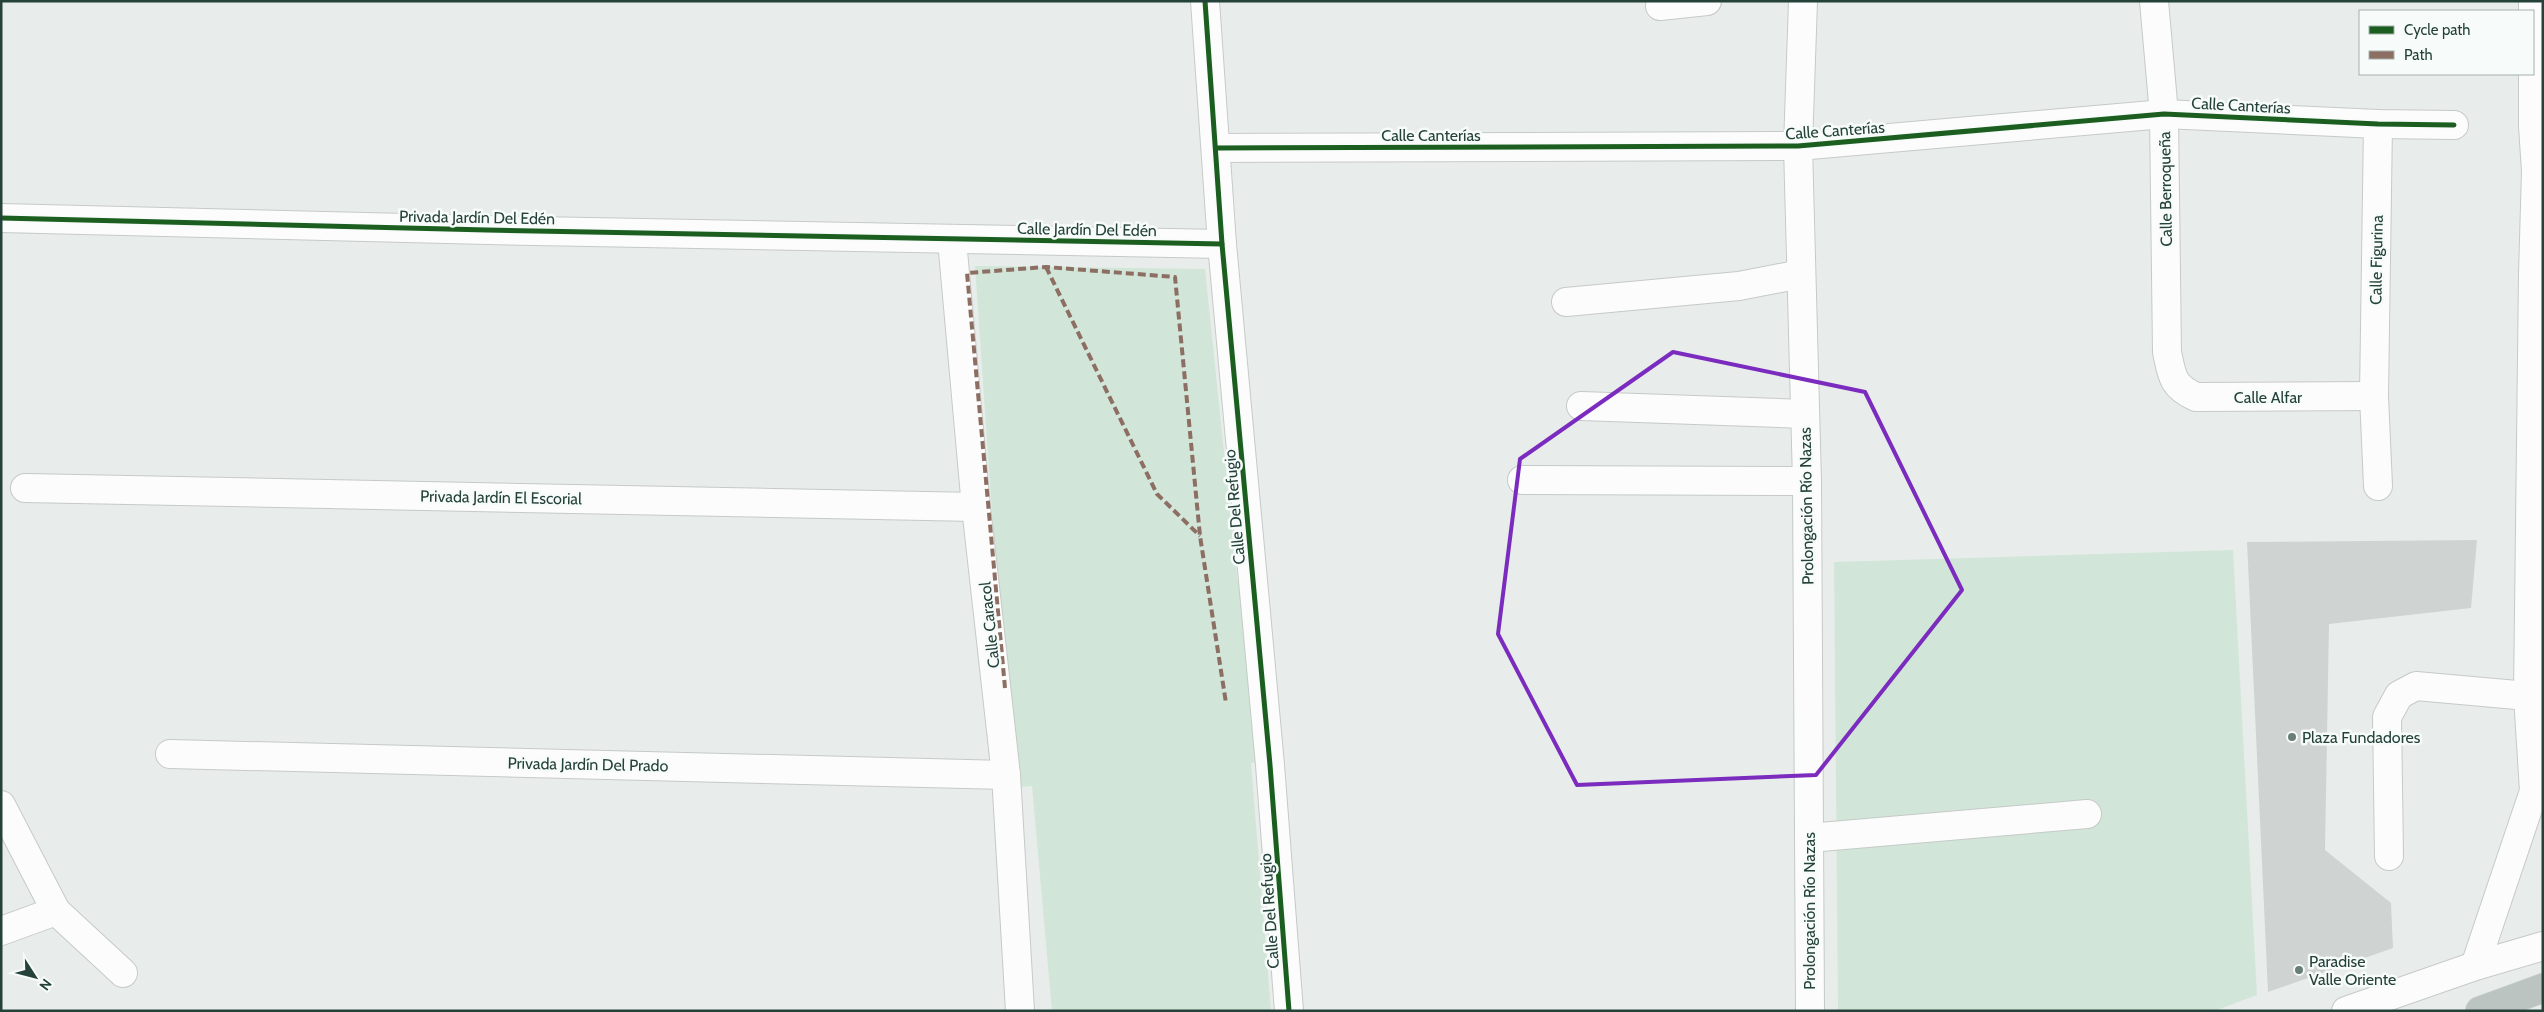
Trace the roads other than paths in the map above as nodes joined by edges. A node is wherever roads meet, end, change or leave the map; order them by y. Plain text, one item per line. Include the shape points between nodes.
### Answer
1 (1205, 1) edge
2 (1707, 1) edge
3 (1803, 1) edge
4 (2154, 1) edge
5 (1660, 6) dead end
6 (2533, 75) edge
7 (2164, 114) junction
8 (2378, 124) junction
9 (2454, 125) dead end
10 (1798, 146) junction
11 (1217, 148) junction
12 (2540, 172) edge
13 (1, 218) edge
14 (952, 240) junction
15 (1222, 244) junction
16 (1801, 274) junction
17 (2538, 274) edge
18 (1566, 302) dead end
19 (2172, 376) joint
20 (2374, 396) junction
21 (1581, 406) dead end
22 (1805, 414) junction
23 (1522, 480) dead end
24 (1807, 481) junction
25 (2378, 486) dead end
26 (25, 488) dead end
27 (976, 506) junction
28 (2528, 696) junction
29 (2537, 737) edge
30 (170, 754) dead end
31 (1006, 775) junction
32 (2538, 795) edge
33 (1, 805) edge
34 (2087, 814) dead end
35 (1809, 838) junction
36 (2389, 856) dead end
37 (56, 911) junction
38 (1, 931) edge
39 (2543, 946) edge
40 (2475, 966) junction
41 (123, 973) dead end
42 (2543, 988) edge
43 (1020, 1011) edge
44 (1289, 1011) edge
45 (1810, 1011) edge
46 (2346, 1011) edge
47 (2480, 1011) edge

1 - 11 street, Calle Del Refugio
2 - 5 street
3 - 10 street, Prolongación Río Nazas
4 - 7 street, Calle Berroqueña
6 - 12 street via 2533,126
7 - 8 street, Calle Canterías
7 - 10 street, Calle Canterías
7 - 19 street, Calle Berroqueña via 2167,352
8 - 9 street, Calle Canterías
8 - 20 street, Calle Figurina
10 - 11 street, Calle Canterías
10 - 16 street, Prolongación Río Nazas
11 - 15 street, Calle Del Refugio
12 - 17 street
13 - 14 street, Privada Jardín Del Edén
14 - 15 street, Calle Jardín Del Edén
14 - 27 street, Calle Caracol
15 - 44 street, Calle Del Refugio
16 - 18 street via 1739,286
16 - 22 street, Prolongación Río Nazas
17 - 28 street
19 - 20 street, Calle Alfar via 2181,390 2196,397
20 - 25 street, Calle Figurina
21 - 22 street
22 - 24 street, Prolongación Río Nazas
23 - 24 street
24 - 35 street, Prolongación Río Nazas
26 - 27 street, Privada Jardín El Escorial
27 - 31 street, Calle Caracol
28 - 29 street
28 - 36 street via 2416,686 2399,695 2387,717
29 - 32 street
30 - 31 street, Privada Jardín Del Prado
31 - 43 street, Calle Caracol
32 - 40 street
33 - 37 street
34 - 35 street
35 - 45 street, Prolongación Río Nazas
37 - 38 street
37 - 41 street
39 - 40 street
40 - 46 street
42 - 47 highway

